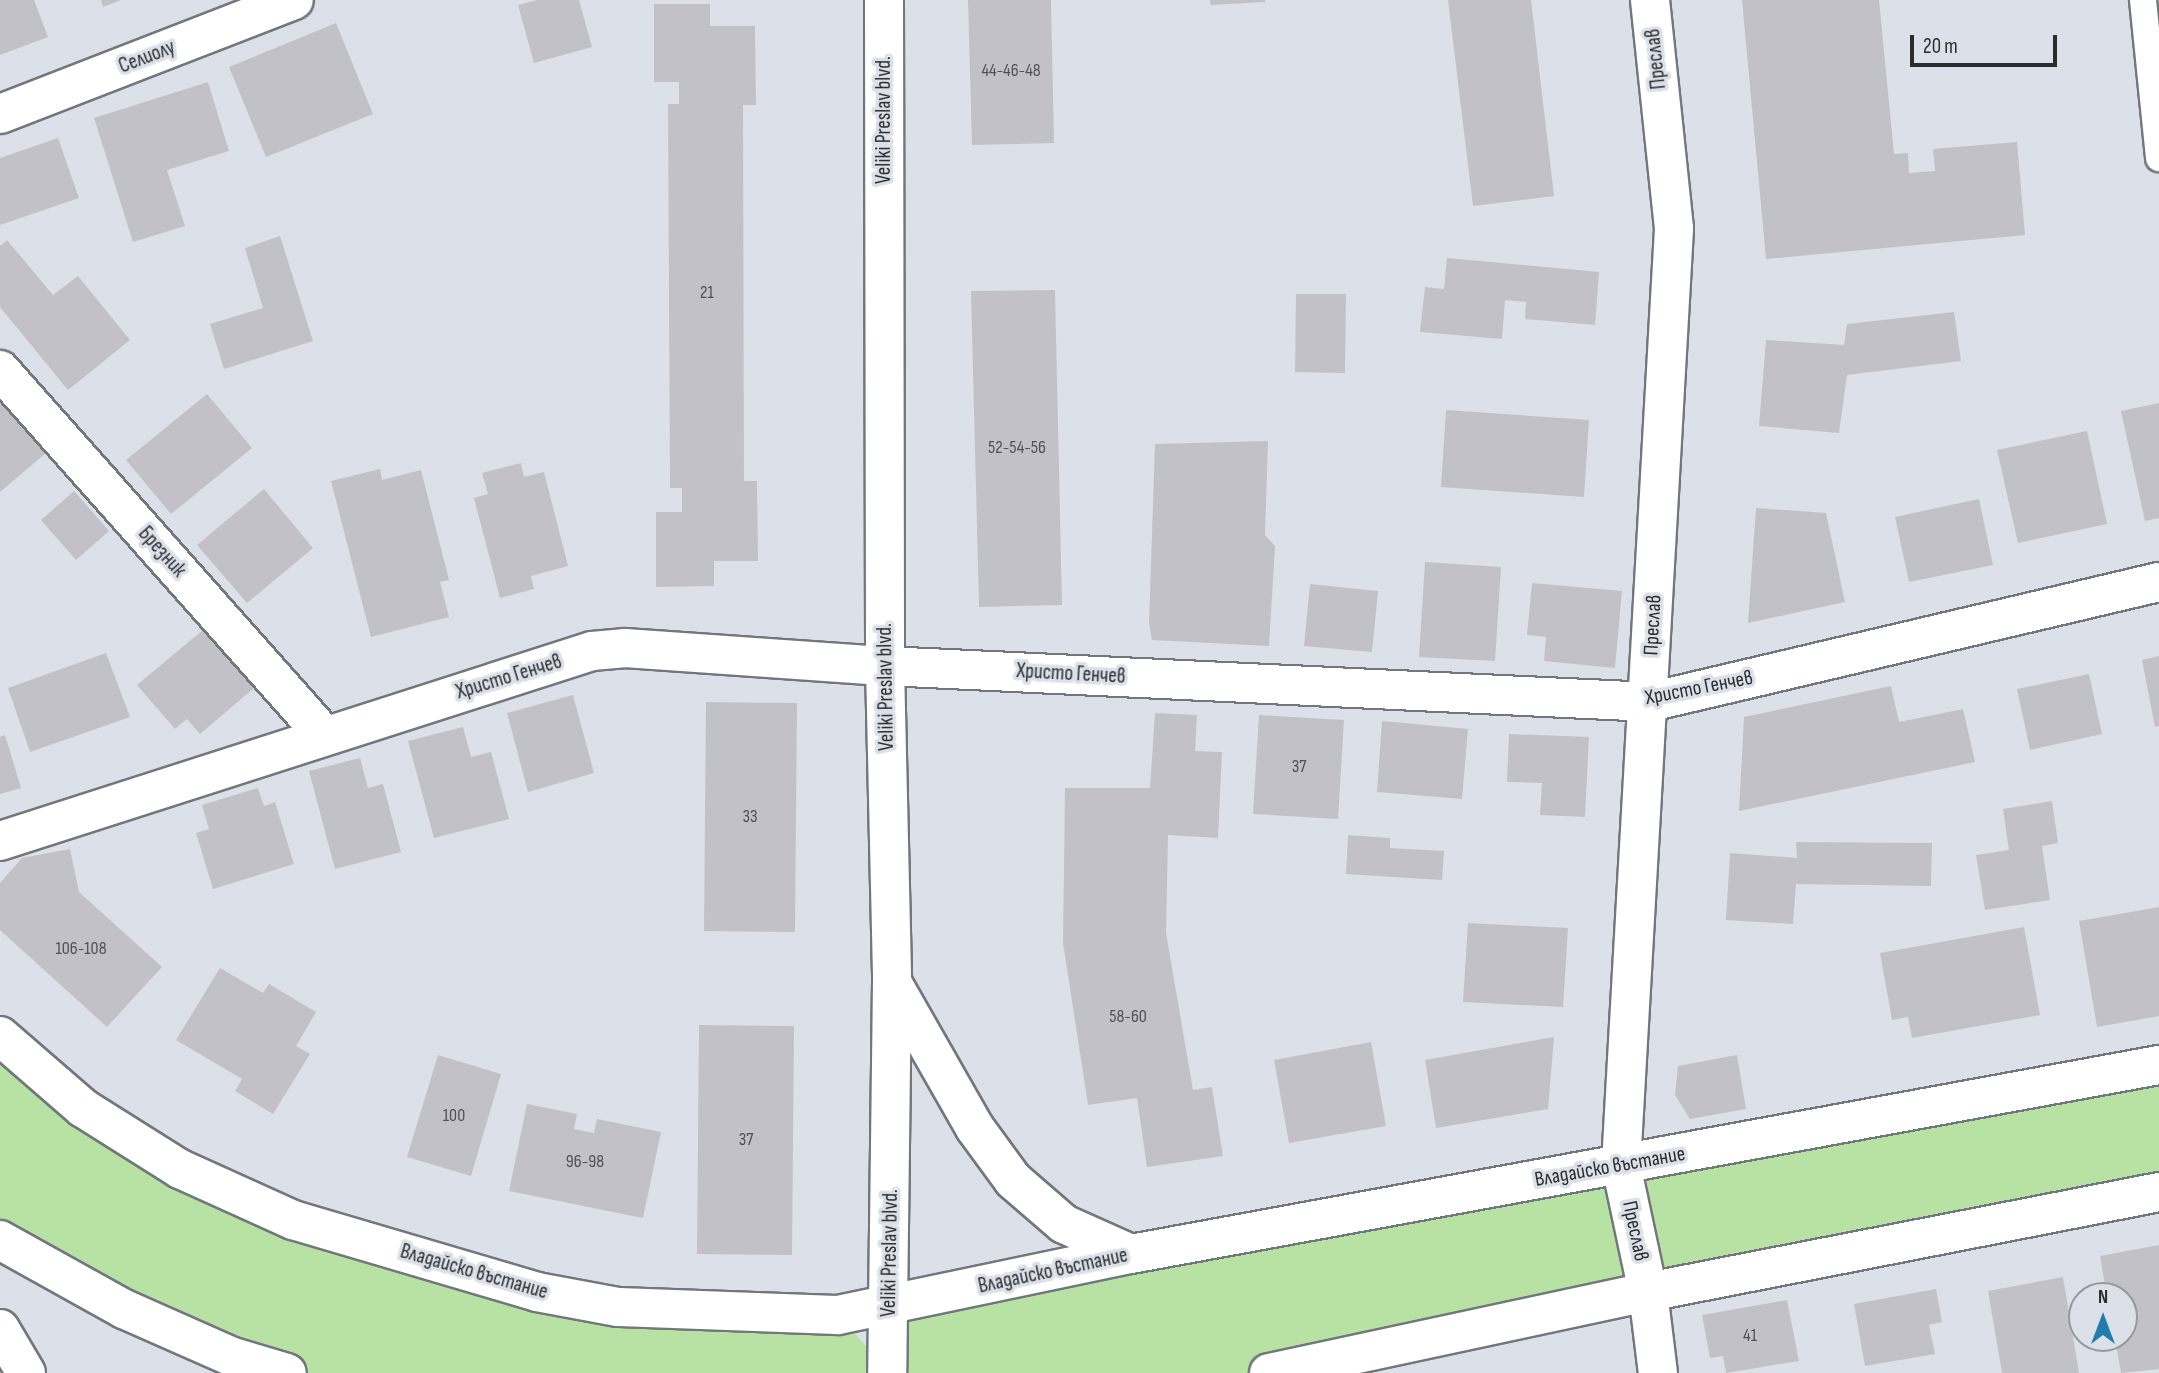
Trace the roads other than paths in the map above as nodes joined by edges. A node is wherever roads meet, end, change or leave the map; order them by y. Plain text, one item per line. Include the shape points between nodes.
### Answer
1 (294, 0) edge
2 (884, 0) edge
3 (1650, 0) edge
4 (2143, 0) edge
5 (0, 114) edge
6 (2159, 158) edge
7 (0, 370) edge
8 (2159, 582) edge
9 (885, 666) junction
10 (1650, 702) junction
11 (324, 735) junction
12 (0, 841) edge
13 (892, 982) junction
14 (0, 1036) edge
15 (2159, 1065) edge
16 (1621, 1165) junction
17 (2159, 1192) edge
18 (0, 1240) edge
19 (1131, 1254) junction
20 (1648, 1292) junction
21 (890, 1307) junction
22 (0, 1329) edge
23 (26, 1373) edge
24 (287, 1373) edge
25 (887, 1373) edge
26 (1269, 1373) edge
27 (1658, 1373) edge

1 - 5 street, Селиолу
2 - 9 street, Veliki Preslav blvd.
3 - 10 street, Преслав via 1674,229
4 - 6 lane
7 - 11 street, Брезник
8 - 10 street, Христо Генчев
9 - 10 street, Христо Генчев
9 - 11 street, Христо Генчев via 626,648 592,651
9 - 13 street, Veliki Preslav blvd.
10 - 16 street, Преслав
11 - 12 street, Христо Генчев
13 - 19 street via 975,1128 1013,1180 1063,1224
13 - 21 street, Veliki Preslav blvd.
14 - 21 street, Владайско въстание via 83,1108 180,1169 292,1220 537,1292 618,1307 838,1315
15 - 16 street, Владайско въстание
16 - 19 street, Владайско въстание
16 - 20 street, Преслав
17 - 20 street
18 - 24 street via 124,1308 233,1357
19 - 21 street, Владайско въстание
20 - 26 street
20 - 27 street, Преслав
21 - 25 street, Veliki Preslav blvd.
22 - 23 street

